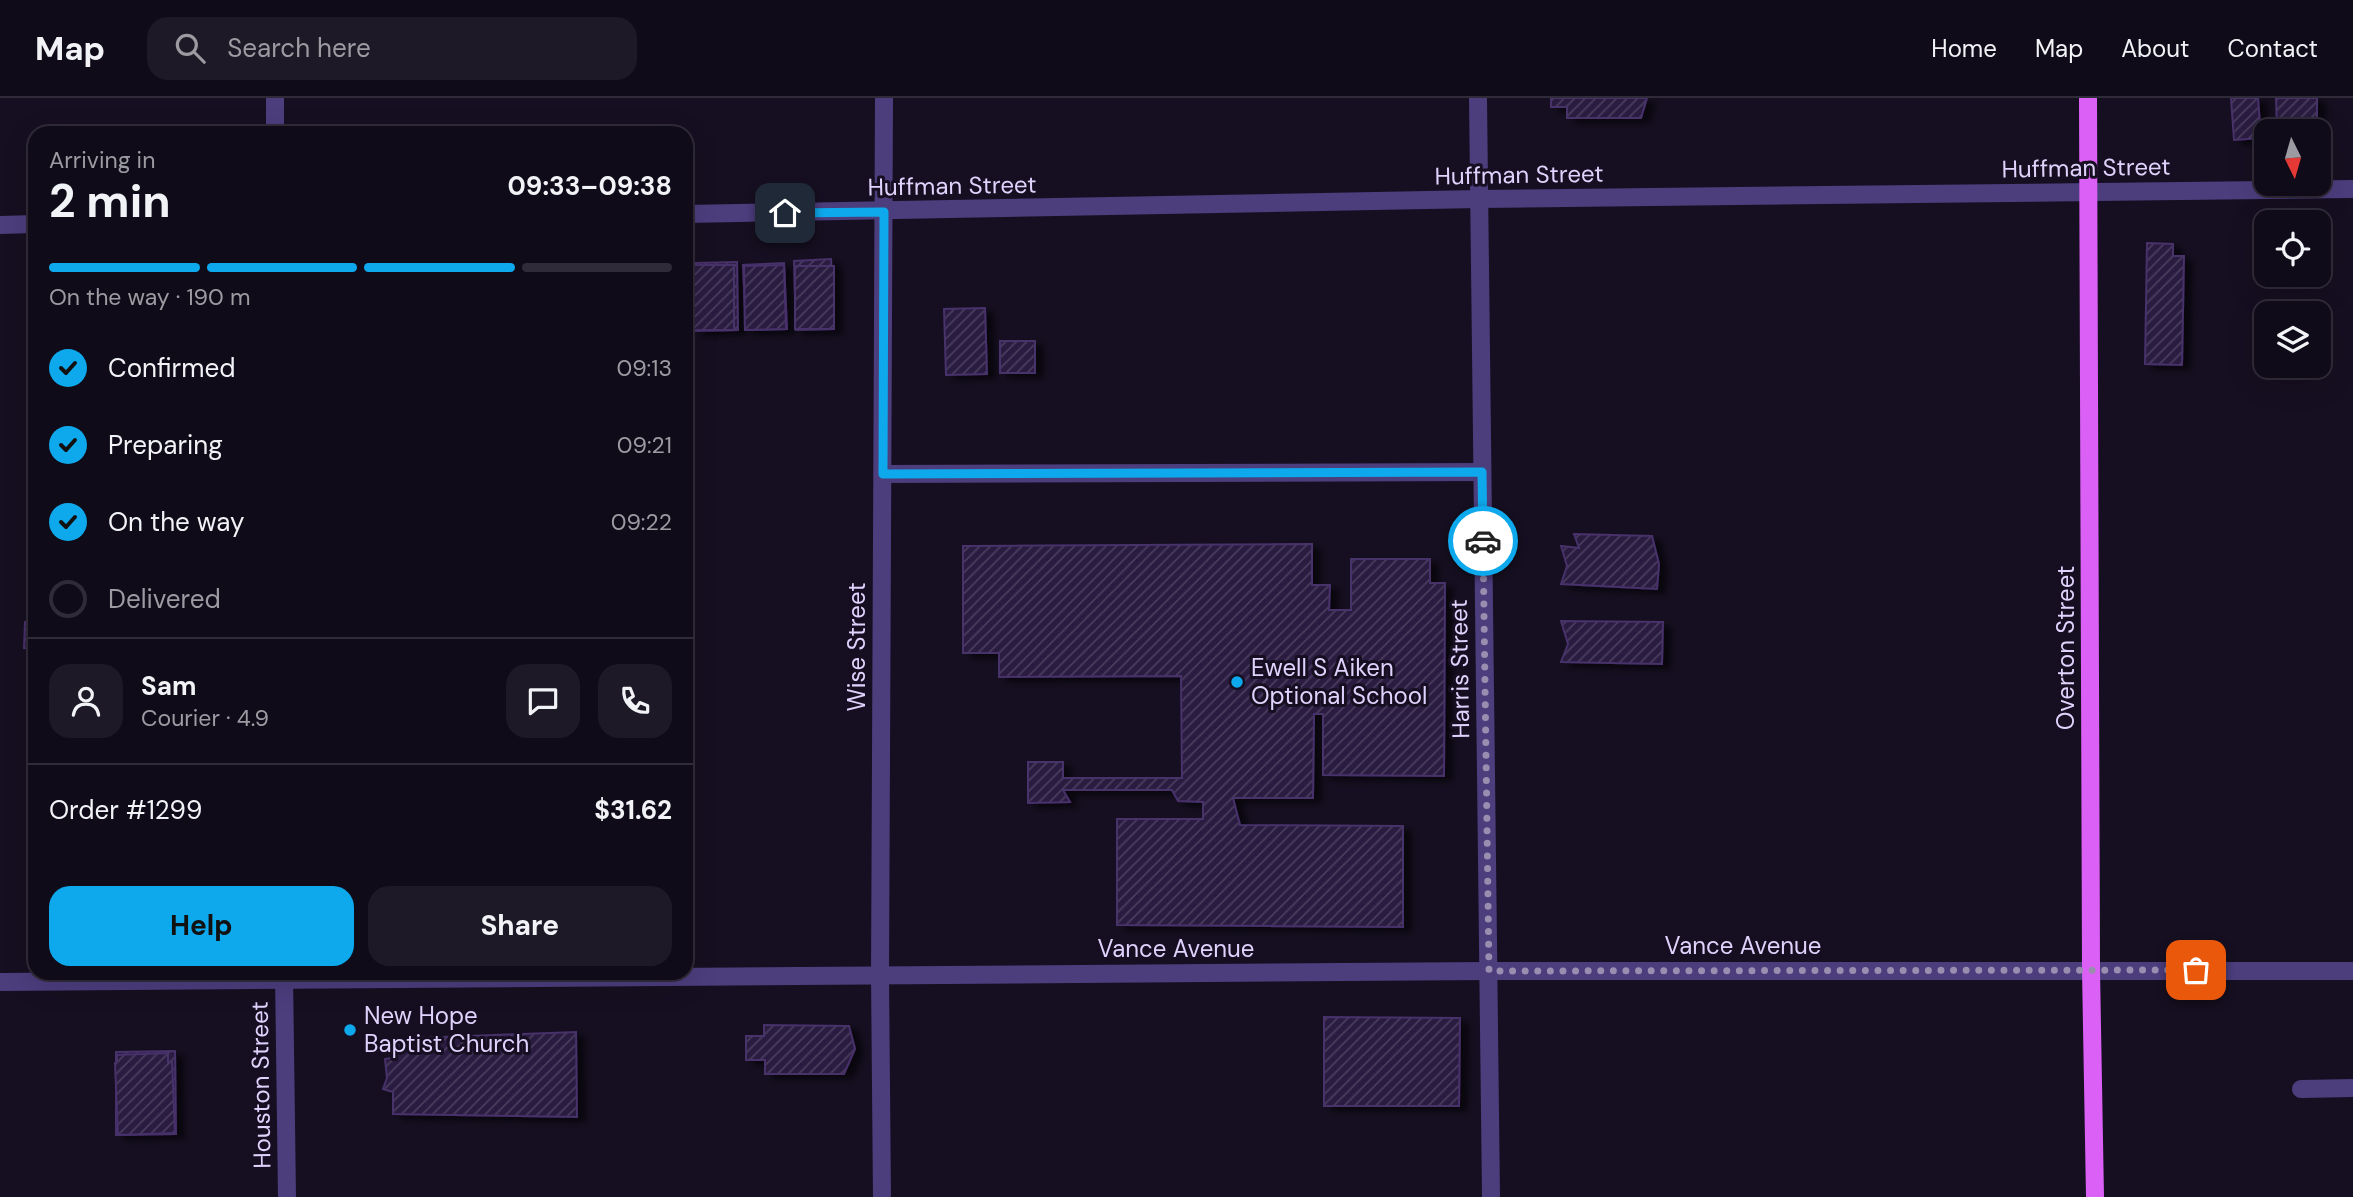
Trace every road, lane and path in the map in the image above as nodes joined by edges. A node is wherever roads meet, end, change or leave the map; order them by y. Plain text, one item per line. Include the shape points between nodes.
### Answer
1 (275, 98) edge
2 (884, 98) edge
3 (1478, 98) edge
4 (2088, 98) edge
5 (275, 126) edge
6 (2353, 189) edge
7 (2089, 193) junction
8 (1479, 200) junction
9 (884, 212) junction
10 (693, 214) edge
11 (28, 224) edge
12 (0, 225) edge
13 (1482, 472) junction
14 (883, 474) junction
15 (2091, 970) junction
16 (1489, 971) junction
17 (2353, 971) edge
18 (693, 975) edge
19 (880, 975) junction
20 (95, 980) edge
21 (284, 980) edge
22 (0, 982) edge
23 (2353, 1088) edge
24 (2301, 1089) dead end
25 (287, 1197) edge
26 (882, 1197) edge
27 (1491, 1197) edge
28 (2095, 1197) edge

1 - 5 street
2 - 9 street, Wise Street
3 - 8 street, Harris Street
4 - 7 main road, Overton Street
6 - 7 street, Huffman Street
7 - 8 street, Huffman Street
7 - 15 main road, Overton Street
8 - 9 street, Huffman Street
8 - 13 street, Harris Street
9 - 10 street, Huffman Street
9 - 14 street, Wise Street
11 - 12 street
13 - 14 street
13 - 16 street, Harris Street
14 - 19 street, Wise Street
15 - 16 street, Vance Avenue
15 - 17 street, Vance Avenue
15 - 28 main road, Overton Street
16 - 19 street, Vance Avenue
16 - 27 street, Harris Street
18 - 19 street, Vance Avenue
19 - 26 street, Wise Street
20 - 22 street, Vance Avenue
21 - 25 street, Houston Street
23 - 24 street

